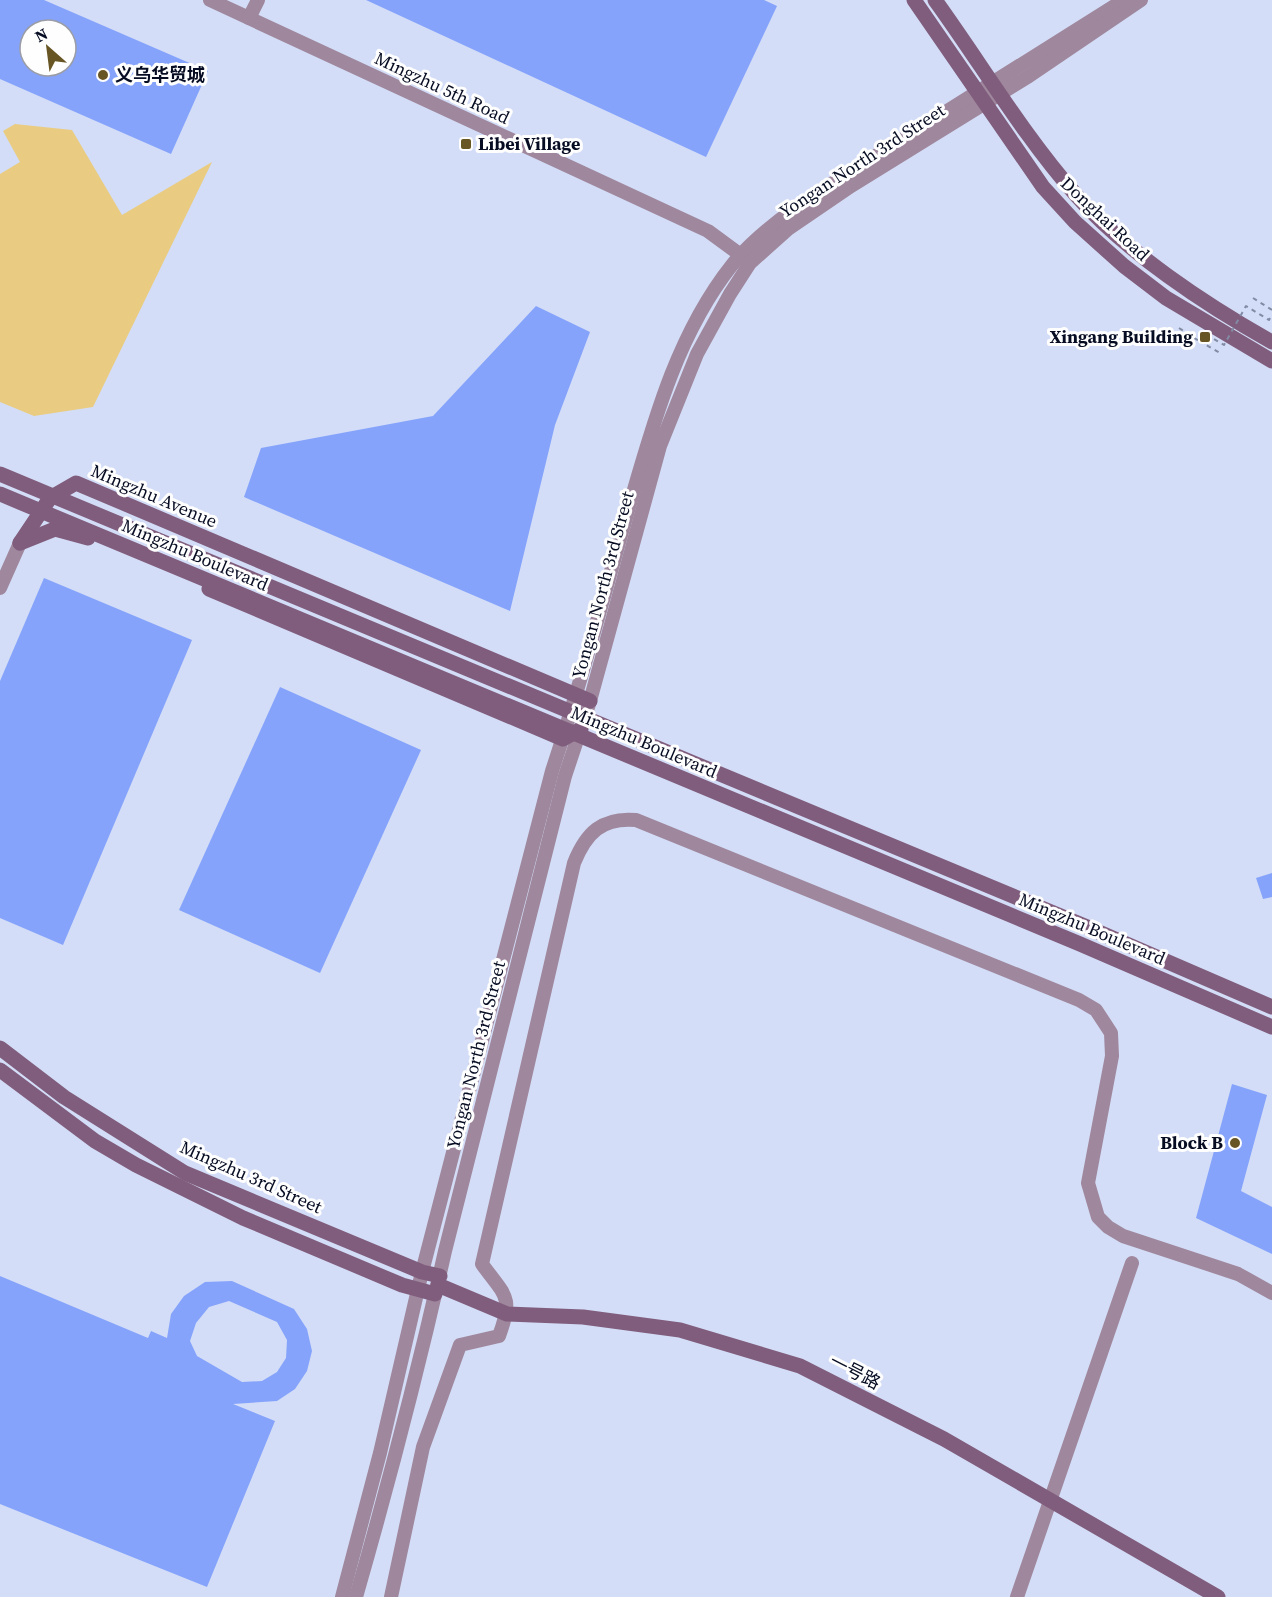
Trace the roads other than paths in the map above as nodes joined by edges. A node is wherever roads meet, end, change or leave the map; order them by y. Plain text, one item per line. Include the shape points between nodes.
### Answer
1 (210, 0) edge
2 (258, 0) edge
3 (914, 0) edge
4 (935, 0) edge
5 (1124, 0) edge
6 (1141, 0) edge
7 (249, 18) junction
8 (995, 87) junction
9 (980, 97) junction
10 (745, 259) junction
11 (1272, 342) edge
12 (1272, 361) edge
13 (0, 474) edge
14 (0, 494) edge
15 (20, 543) junction
16 (0, 588) edge
17 (583, 699) junction
18 (581, 729) junction
19 (563, 739) junction
20 (1272, 1007) edge
21 (1272, 1027) edge
22 (0, 1048) edge
23 (0, 1070) edge
24 (1132, 1263) dead end
25 (422, 1272) junction
26 (437, 1285) junction
27 (419, 1291) junction
28 (1272, 1293) edge
29 (507, 1314) junction
30 (1050, 1501) junction
31 (342, 1597) edge
32 (356, 1597) edge
33 (391, 1597) edge
34 (1017, 1597) edge
35 (1218, 1597) edge

1 - 7 street, Mingzhu 5th Road
2 - 7 street
3 - 9 street, Donghai Road
4 - 8 street, Donghai Road
5 - 8 street, Yongan North 3rd Street
6 - 8 street, Yongan North 3rd Street via 1029,76
7 - 10 street, Mingzhu 5th Road via 708,231
8 - 9 street, Yongan North 3rd Street
8 - 11 street, Donghai Road via 1056,171 1106,226 1138,253
9 - 10 street, Yongan North 3rd Street via 804,203
9 - 12 street, Donghai Road via 1043,187 1109,253 1166,298
10 - 17 street, Yongan North 3rd Street via 660,446
13 - 20 street, Mingzhu Boulevard, bridge
14 - 21 street, Mingzhu Boulevard, bridge
15 - 16 street
15 - 17 street, Mingzhu Avenue via 50,498 76,483
15 - 19 street via 55,529 76,532
17 - 18 street, Yongan North 3rd Street
17 - 19 street, Yongan North 3rd Street
18 - 19 street
18 - 26 street, Yongan North 3rd Street via 565,776
19 - 25 street, Yongan North 3rd Street
22 - 25 street, Mingzhu 3rd Street via 64,1097 185,1173
23 - 27 street via 95,1141 145,1170 243,1218
24 - 30 street
25 - 26 street, Mingzhu 3rd Street
25 - 27 street, Yongan North 3rd Street
26 - 27 street
26 - 29 street, 一号路
26 - 32 street, Yongan North 3rd Street via 388,1486
27 - 31 street, Yongan North 3rd Street
28 - 29 street via 1238,1274 1123,1236 1098,1217 1088,1183 1112,1056 1111,1033 1096,1010 636,819 618,818 591,834 574,863 482,1264 508,1299
29 - 30 street, 一号路 via 582,1317 680,1330 800,1366 944,1439
29 - 33 street via 499,1336 460,1345 423,1447
30 - 34 street
30 - 35 street, 一号路

